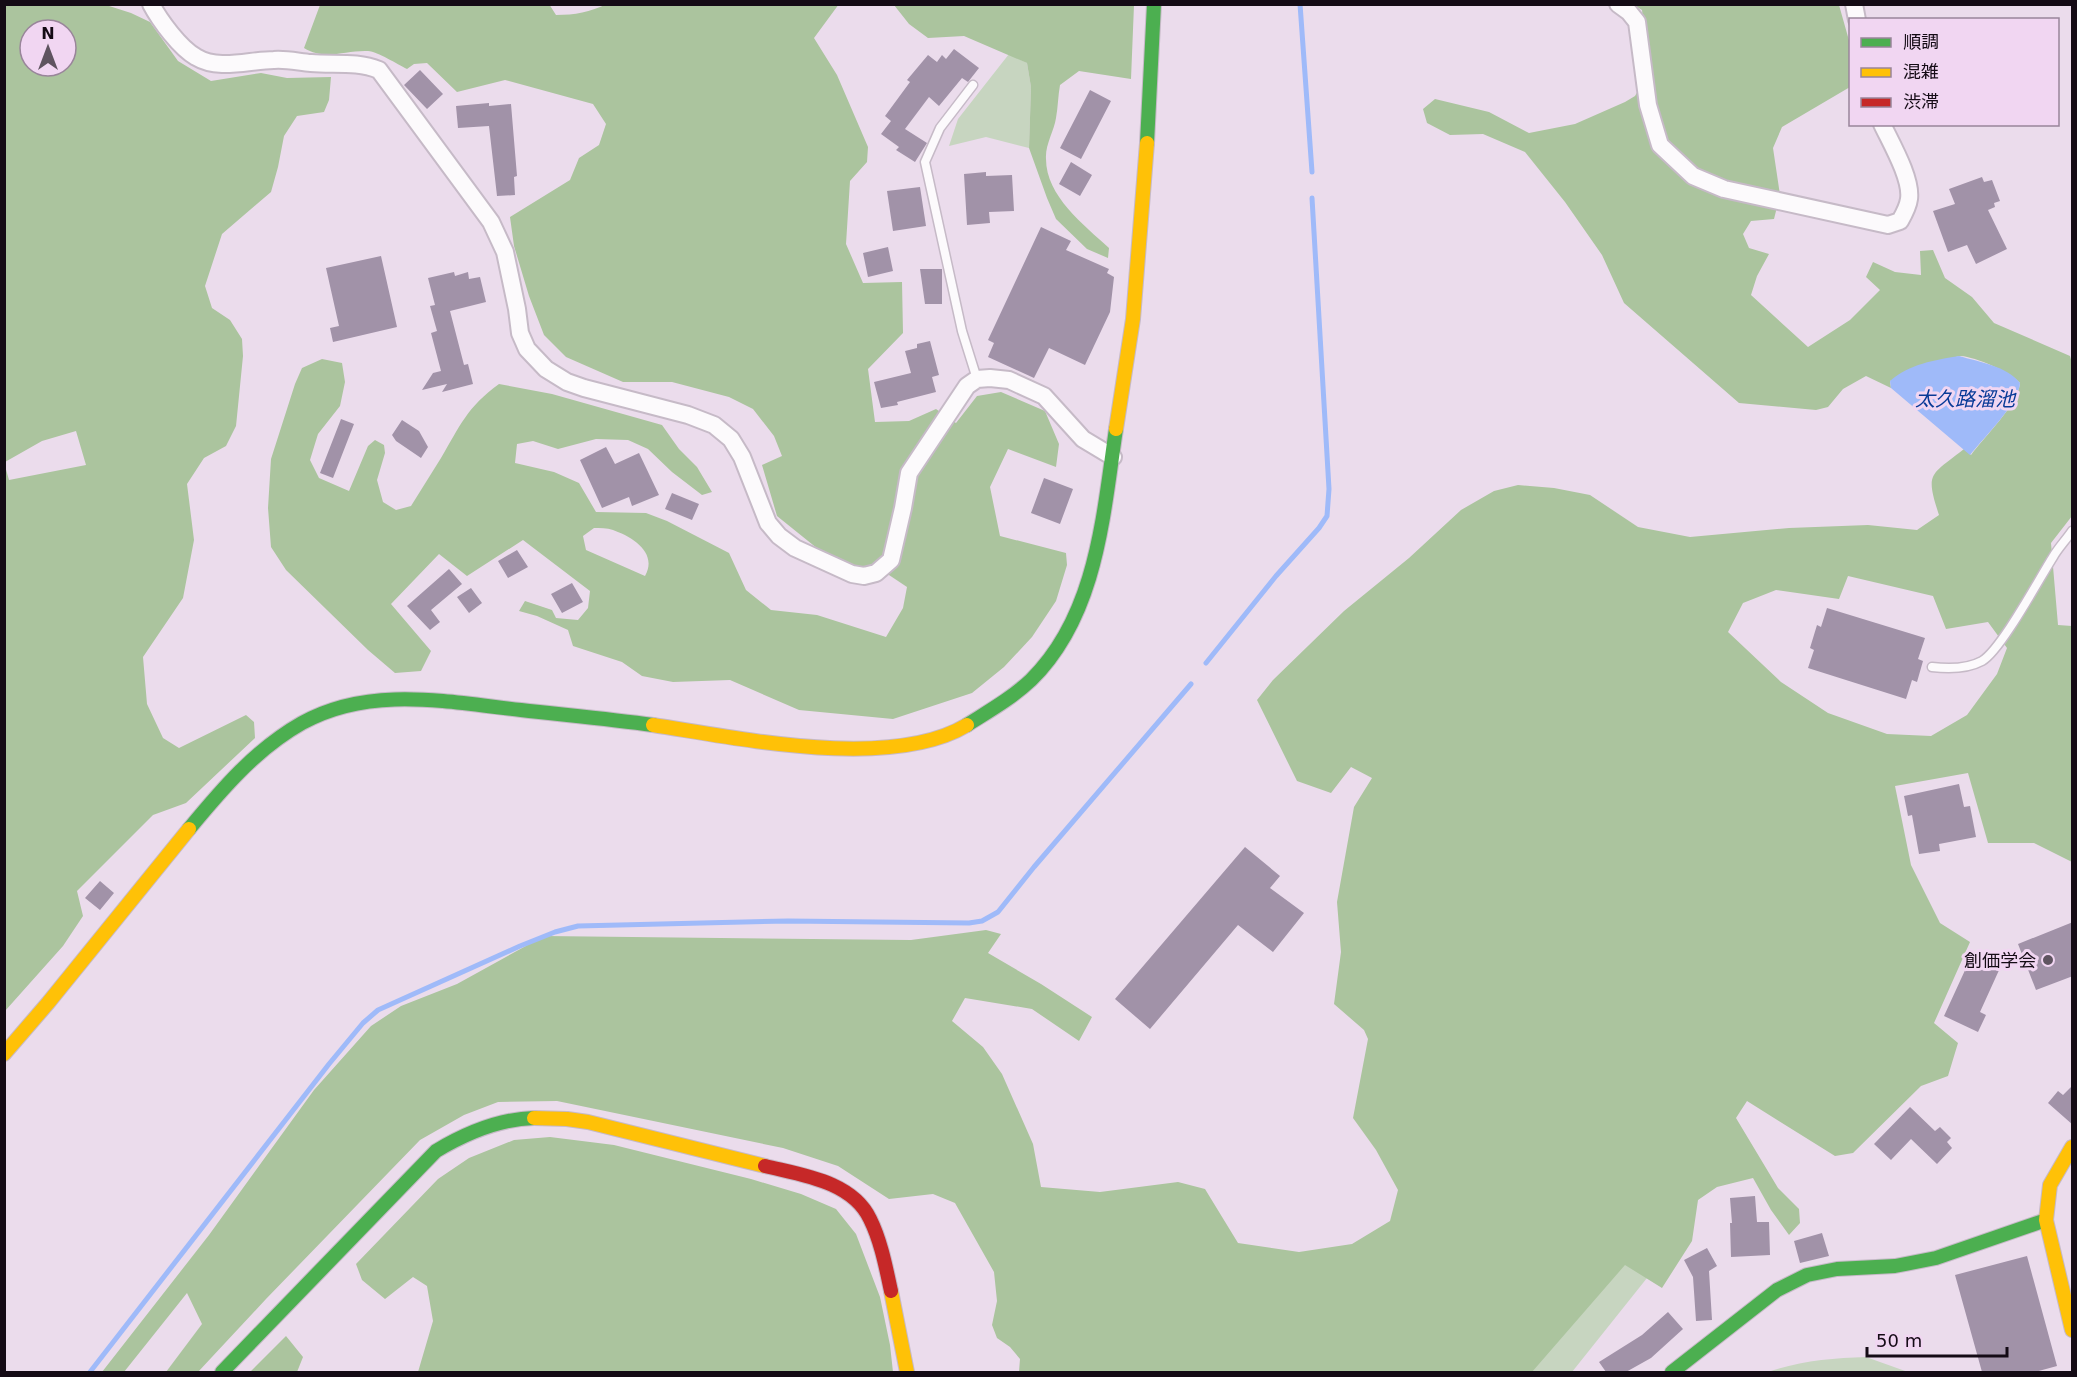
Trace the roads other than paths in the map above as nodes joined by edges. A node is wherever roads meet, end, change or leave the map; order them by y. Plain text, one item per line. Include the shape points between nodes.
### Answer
1 (151, 4) edge
2 (1154, 4) edge
3 (1618, 4) edge
4 (973, 85) dead end
5 (1883, 126) edge
6 (977, 379) junction
7 (1113, 457) junction
8 (2073, 531) edge
9 (1932, 667) dead end
10 (4, 1054) edge
11 (2073, 1147) edge
12 (2046, 1220) junction
13 (2073, 1330) edge
14 (222, 1372) edge
15 (907, 1372) edge
16 (1671, 1372) edge

1 - 6 street via 182,45 209,62 232,64 274,59 367,65 380,70 491,222 505,252 520,333 527,349 546,369 567,382 688,415 714,426 731,440 742,457 768,524 779,536 795,548 852,574 876,573 891,560 909,473 967,386
2 - 7 street via 1133,319
3 - 5 street via 1637,22 1648,105 1660,145 1693,176 1724,189 1888,225 1900,221 1910,197
4 - 6 lane via 940,128 925,162 962,331
6 - 7 street via 1009,380 1044,396 1083,439
7 - 10 street via 1089,580 1066,636 1032,679 964,727 909,745 854,750 412,698 384,699 328,712 280,737 237,775
8 - 9 lane via 1983,660 1960,667
11 - 12 street via 2050,1185
12 - 13 street
12 - 16 street via 1936,1258 1807,1275 1777,1290
14 - 15 street via 436,1151 478,1128 537,1116 588,1122 811,1177 839,1188 870,1218 879,1240

